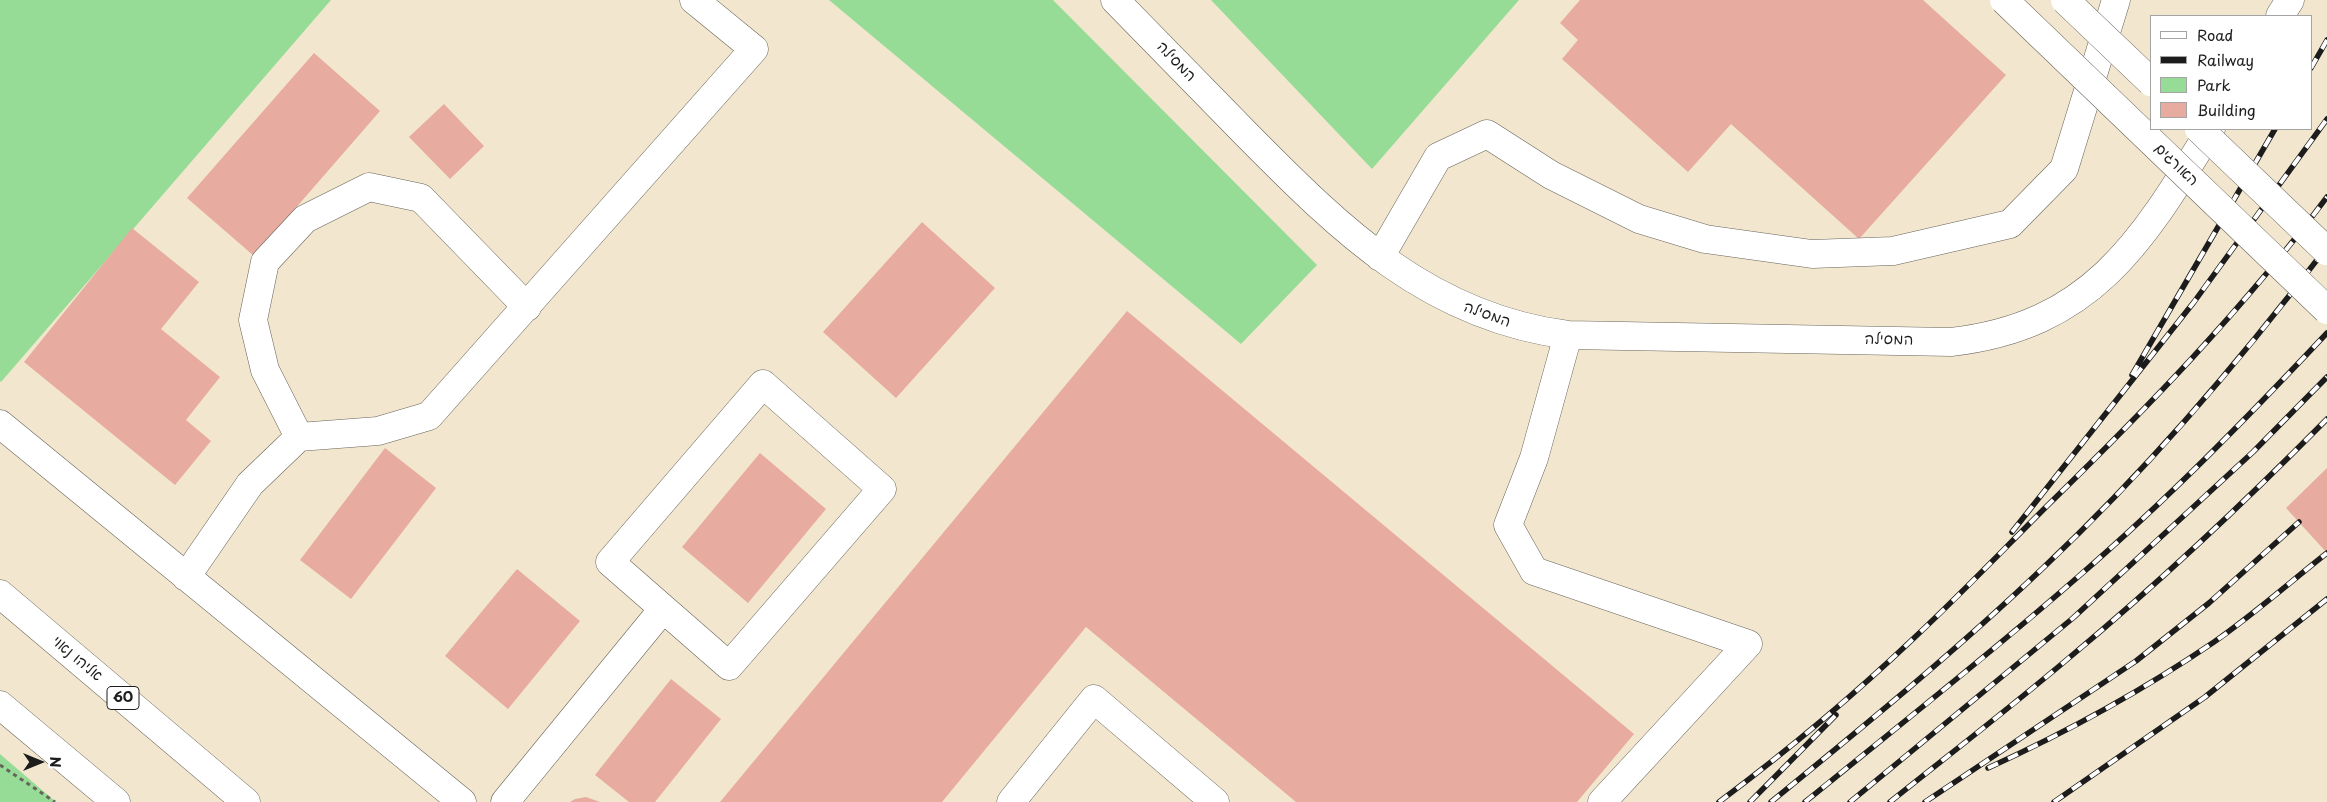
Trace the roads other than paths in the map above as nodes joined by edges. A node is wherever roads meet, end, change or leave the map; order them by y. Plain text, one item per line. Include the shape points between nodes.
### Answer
1 (694, 0) edge
2 (1115, 0) edge
3 (2004, 0) edge
4 (2065, 0) edge
5 (2116, 0) edge
6 (2290, 0) edge
7 (2281, 15) edge
8 (2150, 81) edge
9 (2200, 130) edge
10 (2210, 130) edge
11 (2327, 252) edge
12 (1380, 257) junction
13 (527, 307) junction
14 (2327, 310) edge
15 (1568, 335) junction
16 (0, 424) edge
17 (299, 437) junction
18 (186, 577) junction
19 (0, 594) edge
20 (663, 609) junction
21 (0, 705) edge
22 (116, 802) edge
23 (246, 802) edge
24 (462, 802) edge
25 (505, 802) edge
26 (1011, 802) edge
27 (1215, 802) edge
28 (1602, 802) edge

1 - 13 main road via 754,50
2 - 12 main road, המסילה via 1312,202
3 - 14 main road, האורגים, bridge
4 - 8 main road, bridge
5 - 12 main road via 2064,169 2010,224 1893,251 1812,254 1705,239 1638,219 1551,175 1488,134 1438,158
6 - 7 main road
9 - 11 main road, bridge
10 - 15 main road, המסילה via 2162,208 2106,275 2045,318 2000,334 1951,342
12 - 15 main road, המסילה via 1429,289 1482,314 1539,331
13 - 17 main road via 430,416 378,431
13 - 17 main road via 421,198 369,187 305,219 264,262 253,320 264,370
15 - 28 main road via 1534,458 1508,524 1534,571 1748,644
16 - 18 main road
17 - 18 main road via 250,484
18 - 24 main road
19 - 23 main road, אליהו נאוי / 60
20 - 20 main road via 729,666 882,489 763,384 610,562
20 - 25 main road
21 - 22 main road
26 - 27 main road via 1094,699

